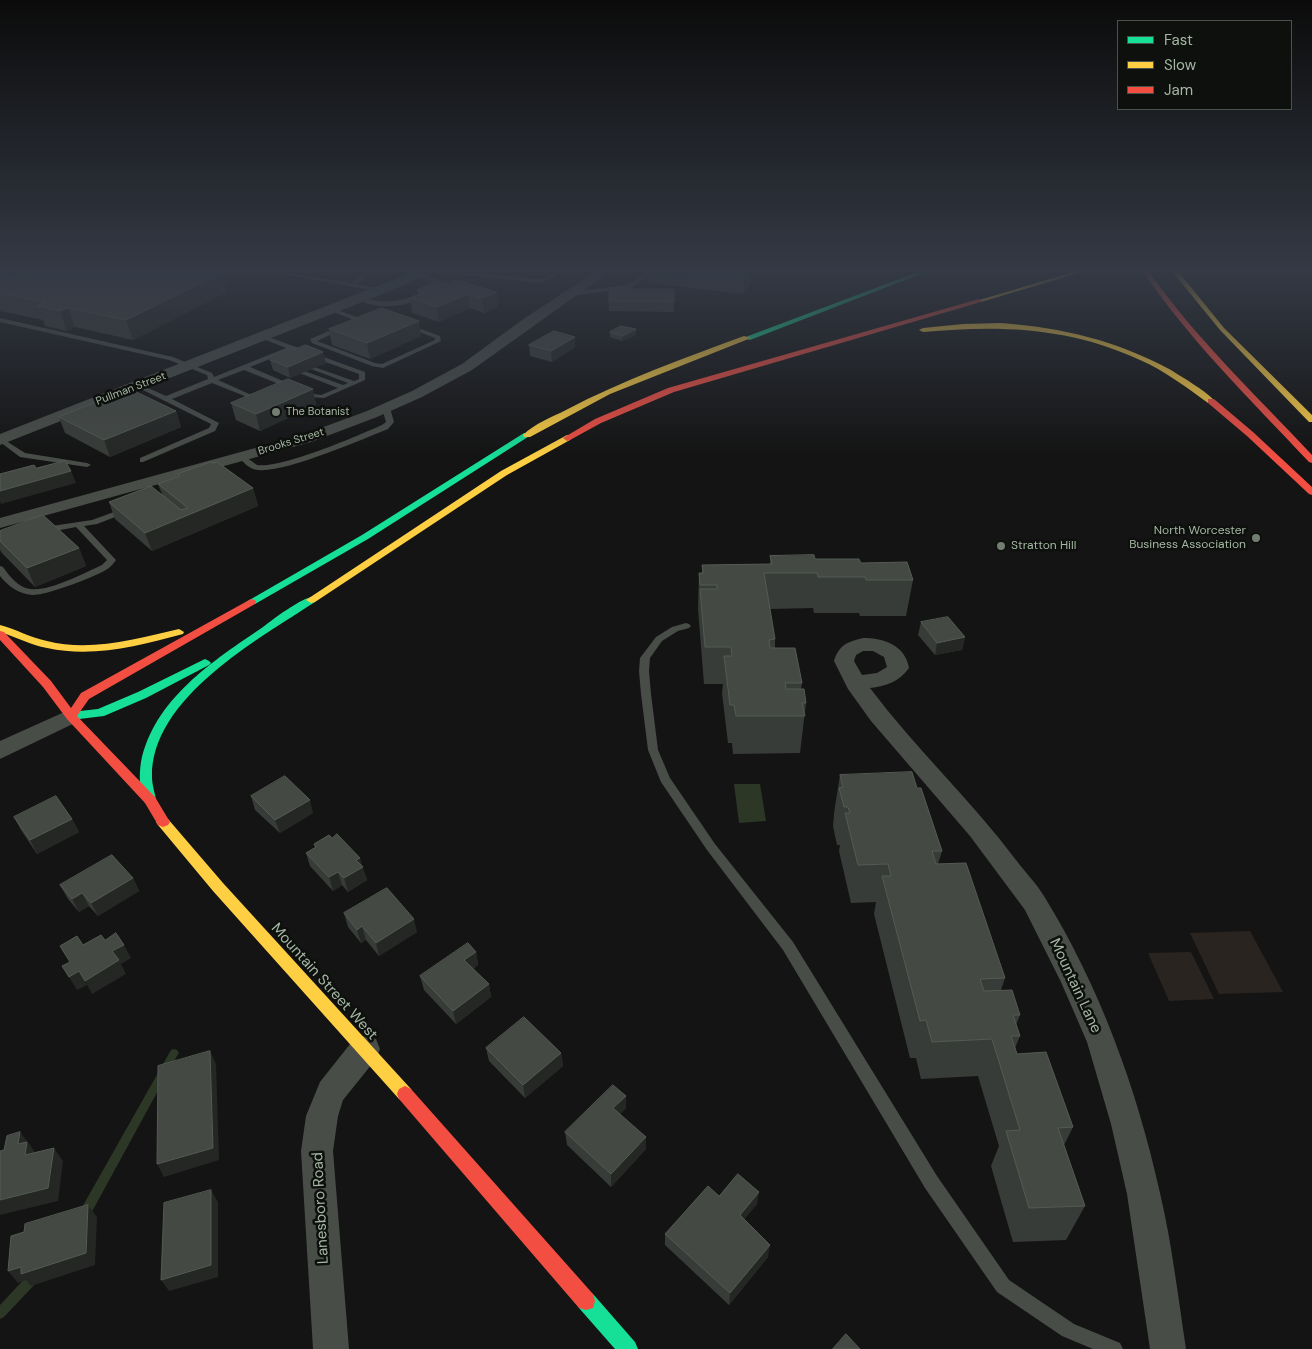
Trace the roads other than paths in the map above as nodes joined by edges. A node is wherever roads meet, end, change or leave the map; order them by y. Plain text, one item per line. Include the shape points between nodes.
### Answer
1 (58, 333) edge
2 (273, 333) edge
3 (328, 333) edge
4 (426, 333) edge
5 (515, 333) edge
6 (761, 333) edge
7 (864, 333) edge
8 (908, 333) edge
9 (1076, 333) edge
10 (1194, 333) edge
11 (1226, 333) edge
12 (263, 337) junction
13 (292, 348) junction
14 (284, 358) junction
15 (769, 360) junction
16 (293, 361) edge
17 (190, 366) junction
18 (244, 367) junction
19 (212, 380) junction
20 (362, 380) junction
21 (354, 384) junction
22 (138, 386) junction
23 (344, 388) junction
24 (254, 398) edge
25 (166, 399) junction
26 (1312, 420) edge
27 (0, 440) edge
28 (143, 460) dead end
29 (1312, 460) edge
30 (87, 465) dead end
31 (1312, 492) edge
32 (130, 507) edge
33 (0, 523) edge
34 (78, 525) junction
35 (35, 531) edge
36 (0, 569) edge
37 (216, 622) junction
38 (686, 626) dead end
39 (0, 628) edge
40 (0, 634) edge
41 (250, 640) junction
42 (856, 683) dead end
43 (71, 716) junction
44 (0, 751) edge
45 (150, 800) junction
46 (364, 1049) junction
47 (331, 1349) edge
48 (628, 1349) edge
49 (1114, 1349) edge
50 (1168, 1349) edge

1 - 17 lane via 171,358
2 - 12 street, Pullman Street
3 - 4 lane via 313,339 314,342 383,366 438,341 438,337
5 - 33 street, Brooks Street via 467,367 386,408 305,439 150,488
6 - 37 main road via 648,374 598,397 534,431 365,537
7 - 15 main road
8 - 15 main road
9 - 31 main road via 1126,350 1182,379
10 - 29 main road
11 - 26 main road
12 - 13 lane
12 - 17 street, Pullman Street
13 - 14 lane
13 - 20 lane via 363,373
14 - 18 lane via 265,359
14 - 20 lane
14 - 23 lane
15 - 41 main road via 671,390 598,420 504,472
16 - 21 lane
17 - 19 lane via 210,374
17 - 22 street, Pullman Street
18 - 19 lane
18 - 23 lane via 313,396 322,397
19 - 24 lane
19 - 25 lane
20 - 21 lane
21 - 23 lane
22 - 25 lane
22 - 27 street, Pullman Street
25 - 28 lane via 215,423 212,429
27 - 30 lane via 23,455
32 - 34 lane
34 - 35 lane
34 - 36 lane via 112,560 105,567 38,592 23,590 5,579
37 - 39 main road via 104,649 53,646
37 - 43 main road via 85,696
38 - 49 lane via 659,639 645,658 653,750 665,779 711,847 788,946 931,1182 1003,1286 1068,1330
40 - 43 main road, Mountain Street West via 47,684
41 - 43 main road via 120,705 100,713
41 - 45 main road via 195,684 166,715 157,731 148,763 146,778
42 - 50 street, Mountain Lane via 879,716 979,829 1034,904 1074,979 1102,1042 1127,1124 1144,1194
43 - 44 street
43 - 45 main road, Mountain Street West
45 - 46 main road, Mountain Street West via 158,817
46 - 47 street, Lanesboro Road via 331,1092 322,1116 317,1152
46 - 48 main road, Mountain Street West

